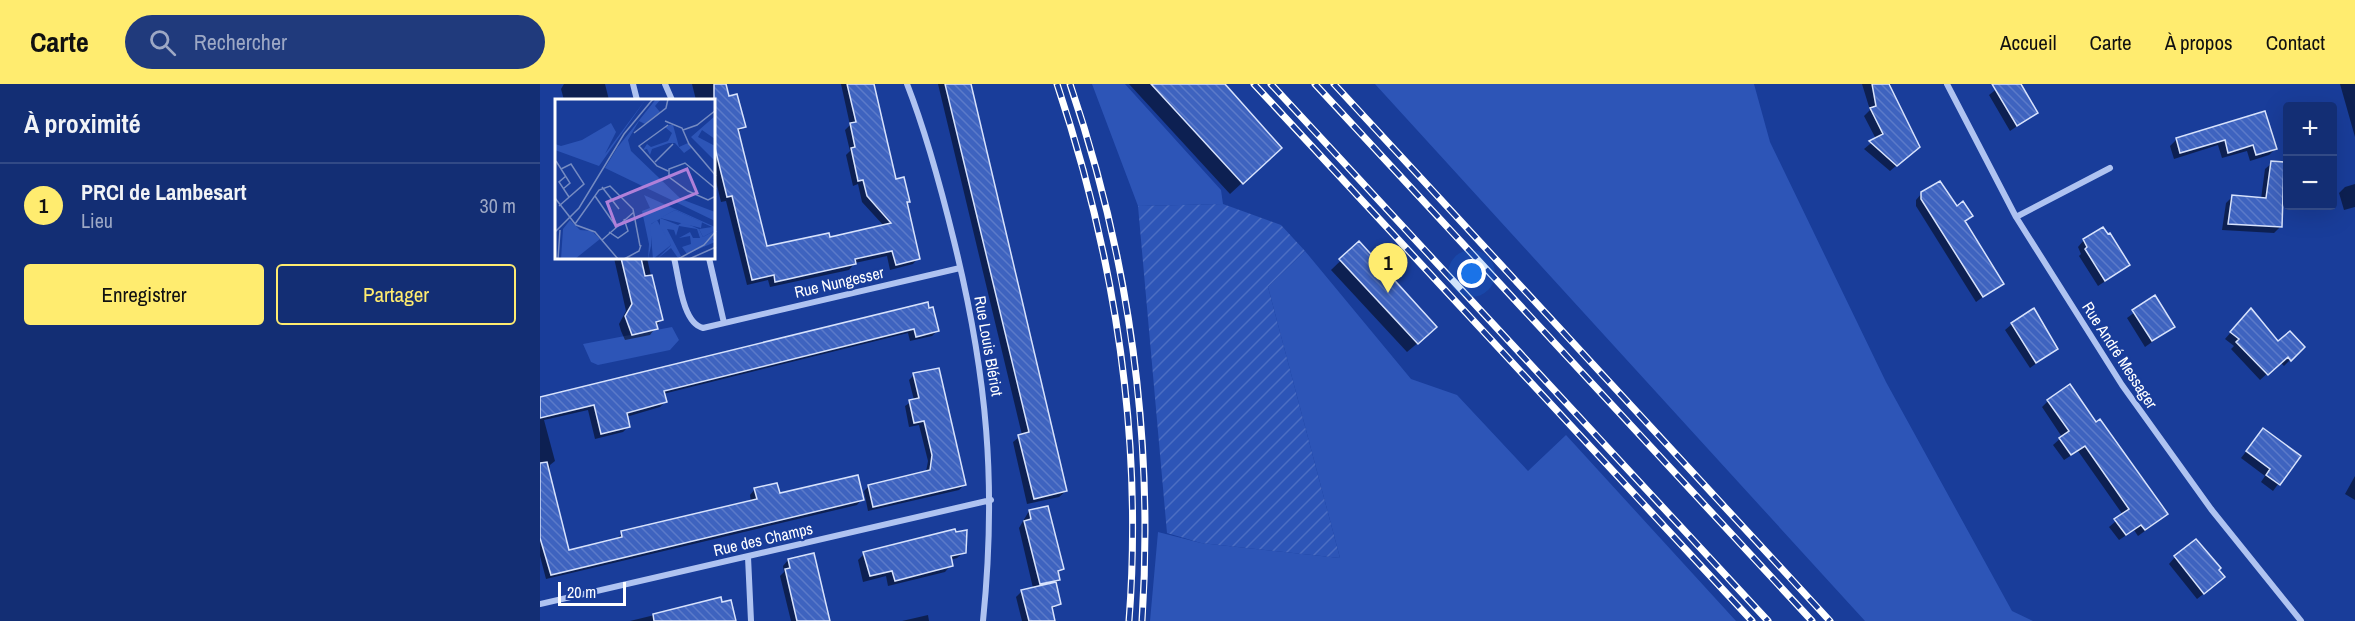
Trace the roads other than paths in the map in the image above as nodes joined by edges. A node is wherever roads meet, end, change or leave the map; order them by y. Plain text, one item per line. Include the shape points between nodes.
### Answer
1 (633, 84) edge
2 (665, 84) edge
3 (907, 84) edge
4 (1947, 84) edge
5 (637, 99) edge
6 (672, 99) edge
7 (2110, 168) dead end
8 (2016, 217) junction
9 (675, 260) edge
10 (709, 260) edge
11 (960, 268) junction
12 (724, 323) junction
13 (991, 500) junction
14 (748, 557) junction
15 (540, 604) edge
16 (751, 621) edge
17 (983, 621) edge
18 (2301, 621) edge

1 - 5 street
2 - 6 street
3 - 11 street, Rue Louis Blériot via 931,153
4 - 8 street, Rue André Messager
7 - 8 street
8 - 18 street, Rue André Messager via 2138,409 2211,509
9 - 12 street, Rue Nungesser via 691,321 703,328
10 - 12 street
11 - 12 street, Rue Nungesser
11 - 13 street, Rue Louis Blériot via 983,384
13 - 14 street, Rue des Champs
13 - 17 street, Rue Louis Blériot
14 - 15 street, Rue des Champs
14 - 16 street

